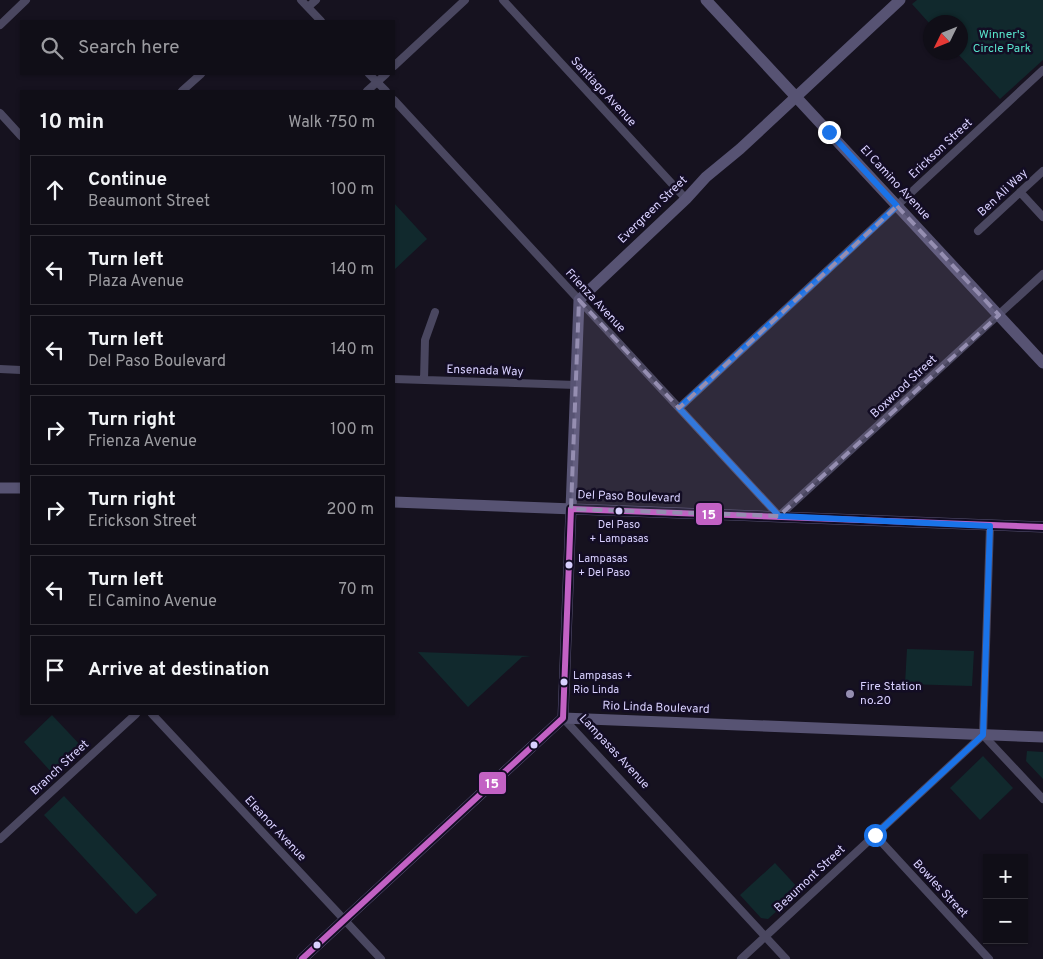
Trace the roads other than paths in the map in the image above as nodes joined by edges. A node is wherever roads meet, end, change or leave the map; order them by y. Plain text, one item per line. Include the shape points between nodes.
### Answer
1 (26, 0) edge
2 (301, 0) edge
3 (316, 0) edge
4 (465, 0) edge
5 (503, 0) edge
6 (706, 0) edge
7 (900, 0) edge
8 (308, 7) junction
9 (320, 20) edge
10 (0, 24) edge
11 (395, 65) edge
12 (1043, 70) edge
13 (200, 75) edge
14 (370, 75) edge
15 (385, 75) edge
16 (377, 82) junction
17 (183, 90) edge
18 (368, 90) edge
19 (385, 90) edge
20 (796, 97) junction
21 (395, 101) edge
22 (0, 113) edge
23 (20, 135) edge
24 (1043, 171) edge
25 (1020, 192) junction
26 (686, 199) junction
27 (897, 206) junction
28 (1043, 217) edge
29 (978, 231) dead end
30 (1043, 274) edge
31 (579, 300) junction
32 (435, 312) dead end
33 (999, 315) junction
34 (1043, 363) edge
35 (0, 369) edge
36 (20, 370) edge
37 (395, 379) edge
38 (424, 380) junction
39 (576, 385) junction
40 (679, 408) junction
41 (0, 488) edge
42 (20, 488) edge
43 (395, 502) edge
44 (571, 508) junction
45 (779, 516) junction
46 (990, 526) junction
47 (1043, 527) edge
48 (135, 715) edge
49 (153, 715) edge
50 (563, 718) junction
51 (983, 735) junction
52 (1043, 737) edge
53 (1043, 799) edge
54 (875, 835) junction
55 (0, 839) edge
56 (344, 920) junction
57 (765, 936) junction
58 (302, 959) edge
59 (381, 959) edge
60 (742, 959) edge
61 (786, 959) edge
62 (989, 959) edge

1 - 10 street
2 - 8 street
3 - 8 street
4 - 11 street
5 - 26 street, Santiago Avenue
6 - 20 main road, El Camino Avenue
7 - 20 main road, Evergreen Street
8 - 9 street
12 - 27 street, Erickson Street
13 - 17 street
14 - 16 street
15 - 16 street
16 - 18 street
16 - 19 street
20 - 26 main road, Evergreen Street via 706,177
20 - 27 main road, El Camino Avenue
21 - 31 street, Frienza Avenue
22 - 23 street
24 - 25 street, Ben Ali Way
25 - 28 street
25 - 29 street, Ben Ali Way
26 - 31 main road, Evergreen Street
27 - 33 main road, El Camino Avenue
27 - 40 street, Erickson Street
30 - 33 street, Boxwood Street
31 - 39 main road
31 - 40 street, Frienza Avenue
32 - 38 street via 425,340
33 - 34 main road, El Camino Avenue
33 - 45 street, Boxwood Street
35 - 36 street
37 - 38 street, Ensenada Way
38 - 39 street, Ensenada Way
39 - 44 main road
40 - 45 street, Frienza Avenue
41 - 42 main road
43 - 44 main road, Del Paso Boulevard
44 - 45 main road, Del Paso Boulevard
44 - 50 main road, Lampasas Avenue
45 - 46 main road, Del Paso Boulevard
46 - 47 main road, Del Paso Boulevard
46 - 51 street
48 - 55 street, Branch Street
49 - 56 street, Eleanor Avenue
50 - 51 main road, Rio Linda Boulevard
50 - 56 main road
50 - 57 street, Lampasas Avenue
51 - 52 main road, Rio Linda Boulevard
51 - 53 street
51 - 54 street, Beaumont Street
54 - 57 street, Beaumont Street
54 - 62 street, Bowles Street
56 - 58 main road
56 - 59 street, Eleanor Avenue
57 - 60 street, Beaumont Street
57 - 61 street, Lampasas Avenue

